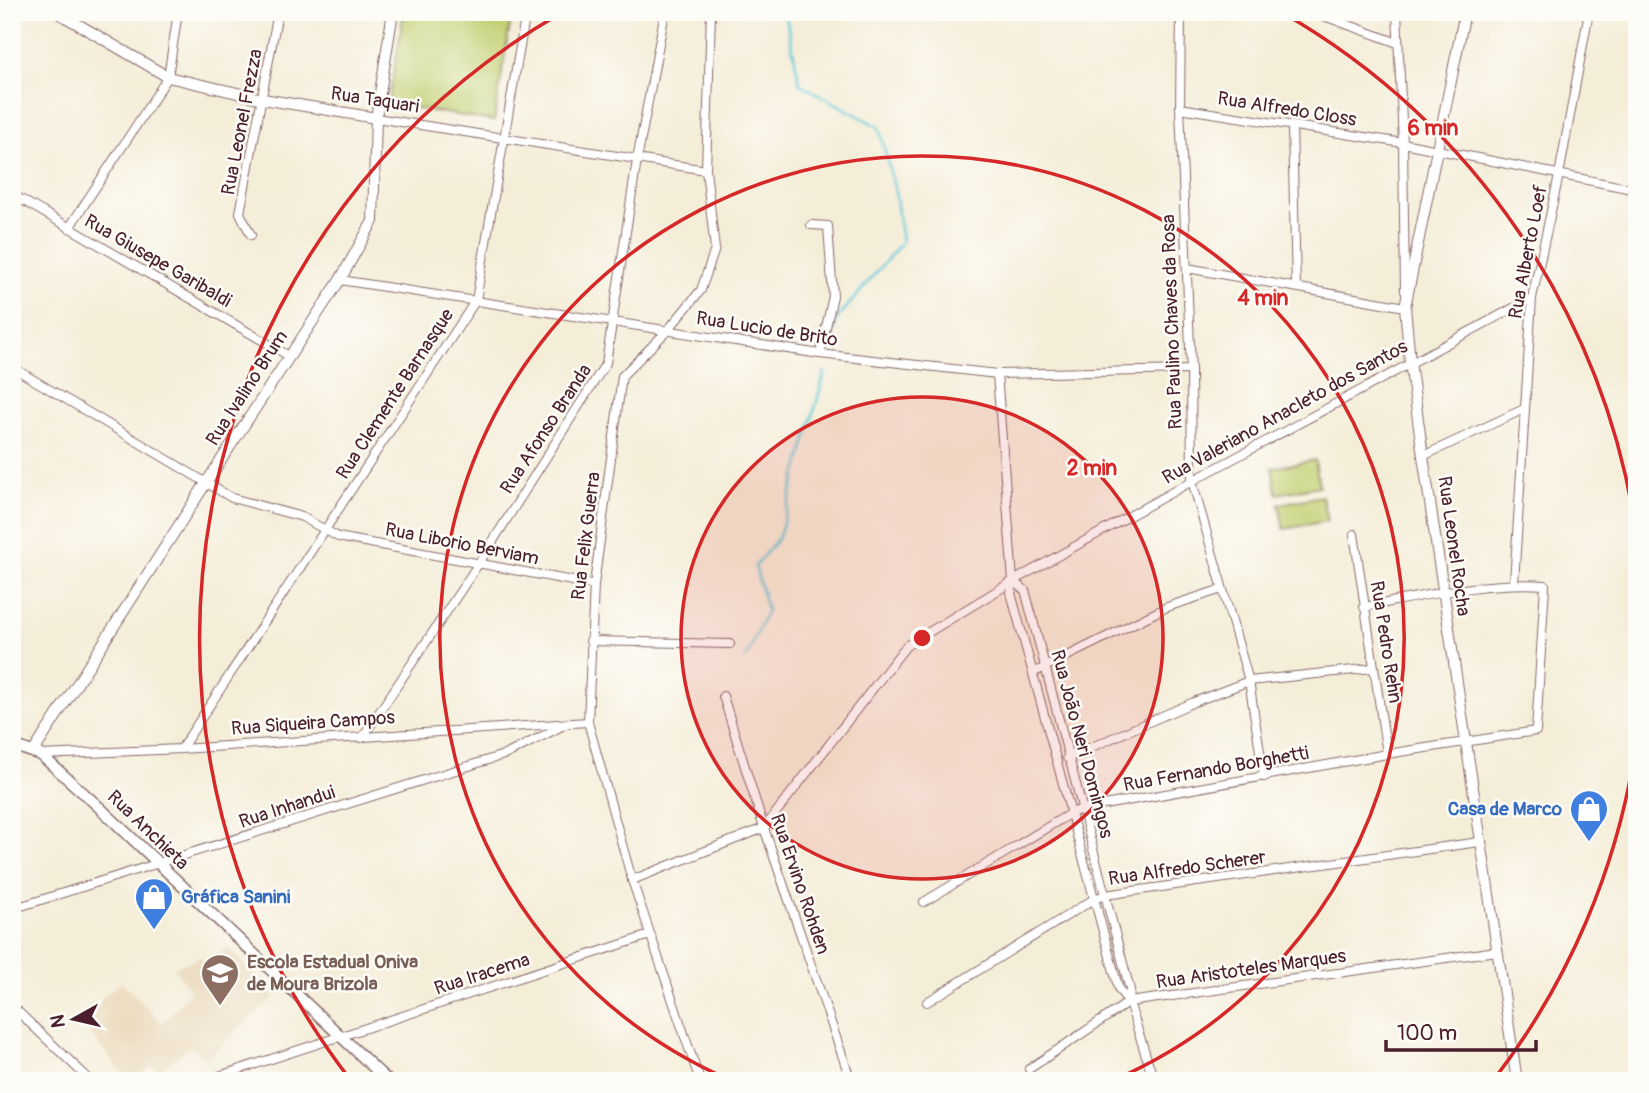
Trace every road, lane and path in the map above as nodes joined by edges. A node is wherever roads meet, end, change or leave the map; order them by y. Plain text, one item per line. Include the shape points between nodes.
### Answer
1 (57, 12) edge
2 (178, 12) edge
3 (278, 12) edge
4 (393, 12) edge
5 (526, 12) edge
6 (665, 12) edge
7 (711, 12) edge
8 (1181, 12) edge
9 (1313, 12) edge
10 (1397, 12) edge
11 (1465, 12) edge
12 (1589, 12) edge
13 (1398, 43) junction
14 (167, 77) junction
15 (263, 99) junction
16 (1180, 108) junction
17 (376, 118) junction
18 (1292, 126) junction
19 (506, 138) junction
20 (1403, 143) junction
21 (1438, 150) junction
22 (637, 160) junction
23 (706, 170) junction
24 (1559, 175) junction
25 (1637, 190) edge
26 (12, 194) edge
27 (811, 225) dead end
28 (69, 228) junction
29 (251, 235) dead end
30 (1187, 268) junction
31 (340, 280) junction
32 (1296, 286) junction
33 (1532, 298) junction
34 (476, 300) junction
35 (1405, 307) junction
36 (613, 323) junction
37 (668, 330) junction
38 (820, 354) junction
39 (289, 356) junction
40 (1410, 362) junction
41 (12, 367) edge
42 (1191, 370) junction
43 (997, 374) junction
44 (1524, 409) junction
45 (1423, 456) junction
46 (1192, 481) junction
47 (206, 483) junction
48 (325, 529) junction
49 (1354, 534) dead end
50 (479, 563) junction
51 (1013, 581) junction
52 (1514, 583) junction
53 (594, 585) junction
54 (1222, 589) junction
55 (1443, 592) junction
56 (1364, 607) junction
57 (590, 641) junction
58 (730, 644) dead end
59 (1045, 667) junction
60 (1373, 668) junction
61 (1033, 673) junction
62 (1249, 681) junction
63 (723, 696) dead end
64 (587, 722) junction
65 (566, 724) junction
66 (362, 738) junction
67 (1465, 744) junction
68 (12, 745) edge
69 (181, 749) junction
70 (38, 753) junction
71 (1387, 754) junction
72 (1069, 757) junction
73 (1057, 762) junction
74 (1264, 777) junction
75 (1082, 809) junction
76 (1071, 813) junction
77 (764, 828) junction
78 (1479, 842) junction
79 (159, 864) junction
80 (632, 880) junction
81 (1105, 895) junction
82 (1094, 898) junction
83 (924, 902) dead end
84 (12, 909) edge
85 (650, 935) junction
86 (1497, 951) junction
87 (927, 1002) dead end
88 (1129, 1002) junction
89 (12, 1006) edge
90 (340, 1037) junction
91 (1029, 1069) dead end
92 (91, 1081) edge
93 (204, 1081) edge
94 (388, 1081) edge
95 (700, 1081) edge
96 (851, 1081) edge
97 (1154, 1081) edge
98 (1517, 1081) edge

1 - 14 street, Rua Taquari
2 - 14 street
3 - 15 street, Rua Leonel Frezza
4 - 17 street, Rua Ivalino Brum
5 - 19 street, Rua Clemente Barnasque
6 - 22 street, Rua Afonso Branda
7 - 23 street, Rua Felix Guerra
8 - 16 street, Rua Paulino Chaves da Rosa
9 - 13 street
10 - 13 street, Rua Leonel Rocha
11 - 21 street
12 - 24 street, Rua Alberto Loef
13 - 20 street, Rua Leonel Rocha
14 - 15 street, Rua Taquari
14 - 28 street
15 - 17 street, Rua Taquari
15 - 29 street, Rua Leonel Frezza via 240,213
16 - 18 street, Rua Alfredo Closs
16 - 30 street, Rua Paulino Chaves da Rosa
17 - 19 street, Rua Taquari
17 - 31 street, Rua Ivalino Brum via 373,221
18 - 20 street, Rua Alfredo Closs
18 - 32 street
19 - 22 street, Rua Taquari
19 - 34 street, Rua Clemente Barnasque
20 - 21 street, Rua Alfredo Closs
20 - 35 street, Rua Leonel Rocha
21 - 24 street, Rua Alfredo Closs
21 - 35 street
22 - 23 street, Rua Taquari
22 - 36 street, Rua Afonso Branda
23 - 37 street, Rua Felix Guerra via 715,249 701,290
24 - 25 street, Rua Alfredo Closs
24 - 33 street, Rua Alberto Loef
26 - 28 street, Rua Giusepe Garibaldi
27 - 38 street via 828,226 833,296
28 - 39 street, Rua Giusepe Garibaldi
30 - 32 street
30 - 42 street, Rua Paulino Chaves da Rosa
31 - 34 street, Rua Lucio de Brito
31 - 39 street, Rua Ivalino Brum
32 - 35 street
33 - 40 street, Rua Valeriano Anacleto dos Santos
33 - 44 street, Rua Alberto Loef
34 - 36 street, Rua Lucio de Brito
34 - 48 street, Rua Clemente Barnasque
35 - 40 street, Rua Leonel Rocha
36 - 37 street, Rua Lucio de Brito
36 - 50 street, Rua Afonso Branda via 606,363
37 - 38 street, Rua Lucio de Brito
37 - 53 street, Rua Felix Guerra via 622,376
38 - 43 street, Rua Lucio de Brito
39 - 47 street, Rua Ivalino Brum
40 - 45 street, Rua Leonel Rocha
40 - 46 street, Rua Valeriano Anacleto dos Santos
41 - 47 street, Rua Liborio Berviam
42 - 43 street, Rua Lucio de Brito
42 - 46 street, Rua Paulino Chaves da Rosa
43 - 51 street, Rua João Neri Domingos
44 - 45 street
44 - 52 street, Rua Alberto Loef
45 - 55 street, Rua Leonel Rocha
46 - 51 street, Rua Valeriano Anacleto dos Santos
46 - 54 street, Rua Paulino Chaves da Rosa
47 - 48 street, Rua Liborio Berviam via 232,498 302,517
47 - 70 street, Rua Ivalino Brum
48 - 50 street, Rua Liborio Berviam via 338,537
48 - 69 street, Rua Clemente Barnasque
49 - 56 street, Rua Pedro Rehn
50 - 53 street, Rua Liborio Berviam
50 - 66 street, Rua Afonso Branda
51 - 59 street, Rua João Neri Domingos via 1025,590
51 - 61 street, Rua João Neri Domingos via 1011,593
51 - 77 street, Rua Valeriano Anacleto dos Santos via 906,646
52 - 55 street
52 - 67 street, Rua Fernando Borghetti via 1545,585 1536,732
53 - 57 street, Rua Felix Guerra
54 - 59 street via 1167,607
54 - 62 street, Rua Paulino Chaves da Rosa
55 - 56 street
55 - 67 street, Rua Leonel Rocha
56 - 60 street, Rua Pedro Rehn
57 - 58 street
57 - 64 street, Rua Felix Guerra
59 - 61 street
59 - 72 street, Rua João Neri Domingos
60 - 62 street
60 - 71 street, Rua Pedro Rehn
61 - 73 street, Rua João Neri Domingos
62 - 72 street
62 - 74 street, Rua Paulino Chaves da Rosa
63 - 77 street, Rua Ervino Rohden
64 - 65 street, Rua Siqueira Campos
64 - 80 street, Rua Felix Guerra
65 - 66 street, Rua Siqueira Campos
65 - 79 street, Rua Inhandui via 507,754
66 - 69 street, Rua Siqueira Campos
67 - 71 street, Rua Fernando Borghetti
67 - 78 street, Rua Leonel Rocha
68 - 70 main road, Rua Siqueira Campos
69 - 70 street, Rua Siqueira Campos
70 - 79 main road, Rua Anchieta
71 - 74 street, Rua Fernando Borghetti
72 - 73 street
72 - 75 street, Rua João Neri Domingos
73 - 76 street, Rua João Neri Domingos
74 - 75 street, Rua Fernando Borghetti
75 - 76 street, Rua Fernando Borghetti
75 - 81 street, Rua João Neri Domingos
76 - 82 street, Rua João Neri Domingos
76 - 83 street, Rua Fernando Borghetti
77 - 80 street
77 - 96 street, Rua Ervino Rohden
78 - 81 street, Rua Alfredo Scherer
78 - 86 street, Rua Leonel Rocha
79 - 84 street, Rua Inhandui
79 - 90 main road, Rua Anchieta
80 - 85 street, Rua Felix Guerra
81 - 82 street, Rua Alfredo Scherer
81 - 88 street, Rua João Neri Domingos via 1130,990
82 - 87 street, Rua Alfredo Scherer
82 - 88 street, Rua João Neri Domingos via 1119,990
85 - 90 street, Rua Iracema
85 - 95 street, Rua Felix Guerra
86 - 88 street, Rua Aristoteles Marques
86 - 98 street, Rua Leonel Rocha
88 - 91 street, Rua Aristoteles Marques
88 - 97 street, Rua João Neri Domingos
89 - 92 street
90 - 93 street, Rua Iracema
90 - 94 main road, Rua Anchieta

